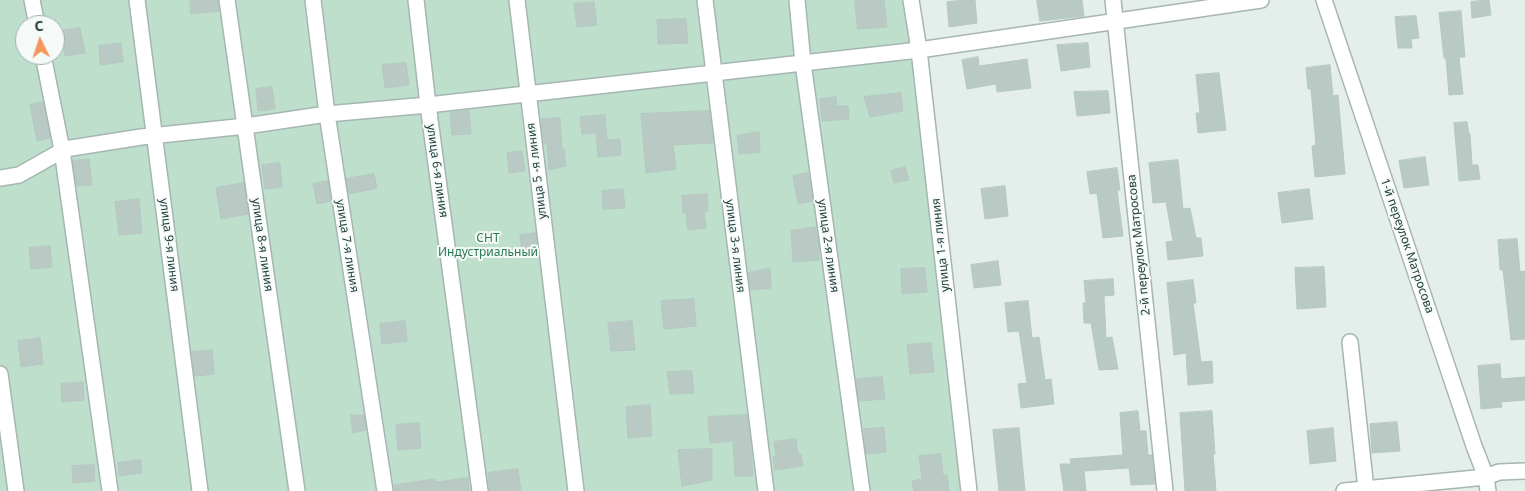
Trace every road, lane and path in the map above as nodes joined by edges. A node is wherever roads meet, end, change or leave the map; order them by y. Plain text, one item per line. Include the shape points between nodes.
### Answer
1 (32, 0) edge
2 (137, 0) edge
3 (227, 0) edge
4 (312, 0) edge
5 (416, 0) edge
6 (517, 0) edge
7 (705, 0) edge
8 (797, 0) edge
9 (911, 0) edge
10 (1113, 0) edge
11 (1261, 0) edge
12 (1324, 0) edge
13 (35, 15) edge
14 (1115, 22) junction
15 (919, 50) junction
16 (804, 63) junction
17 (45, 65) edge
18 (713, 74) junction
19 (528, 93) junction
20 (428, 105) junction
21 (327, 114) junction
22 (246, 126) junction
23 (155, 136) junction
24 (62, 150) junction
25 (0, 178) edge
26 (1350, 342) dead end
27 (0, 374) edge
28 (1525, 471) edge
29 (1487, 484) edge
30 (1366, 489) junction
31 (16, 491) edge
32 (110, 491) edge
33 (200, 491) edge
34 (297, 491) edge
35 (385, 491) edge
36 (480, 491) edge
37 (576, 491) edge
38 (766, 491) edge
39 (862, 491) edge
40 (969, 491) edge
41 (1165, 491) edge
42 (1344, 491) edge

1 - 13 street
2 - 23 street, улица 9-я линия
3 - 22 street, улица 8-я линия
4 - 21 street, улица 7-я линия
5 - 20 street, улица 6-я линия
6 - 19 street, улица 5 -я линия
7 - 18 street, улица 3-я линия
8 - 16 street, улица 2-я линия
9 - 15 street, улица 1-я линия
10 - 14 street, 2-й переулок Матросова
11 - 14 street
12 - 29 street, 1-й переулок Матросова
14 - 15 street
14 - 41 street, 2-й переулок Матросова
15 - 16 street
15 - 40 street, улица 1-я линия
16 - 18 street
16 - 39 street, улица 2-я линия
17 - 24 street
18 - 19 street
18 - 38 street, улица 3-я линия
19 - 20 street
19 - 37 street, улица 5 -я линия
20 - 21 street
20 - 36 street, улица 6-я линия
21 - 22 street
21 - 35 street, улица 7-я линия
22 - 23 street
22 - 34 street, улица 8-я линия
23 - 24 street
23 - 33 street, улица 9-я линия
24 - 25 street via 19,176
24 - 32 street
26 - 30 street
27 - 31 street
28 - 29 street via 1499,472
29 - 30 street
30 - 42 street

